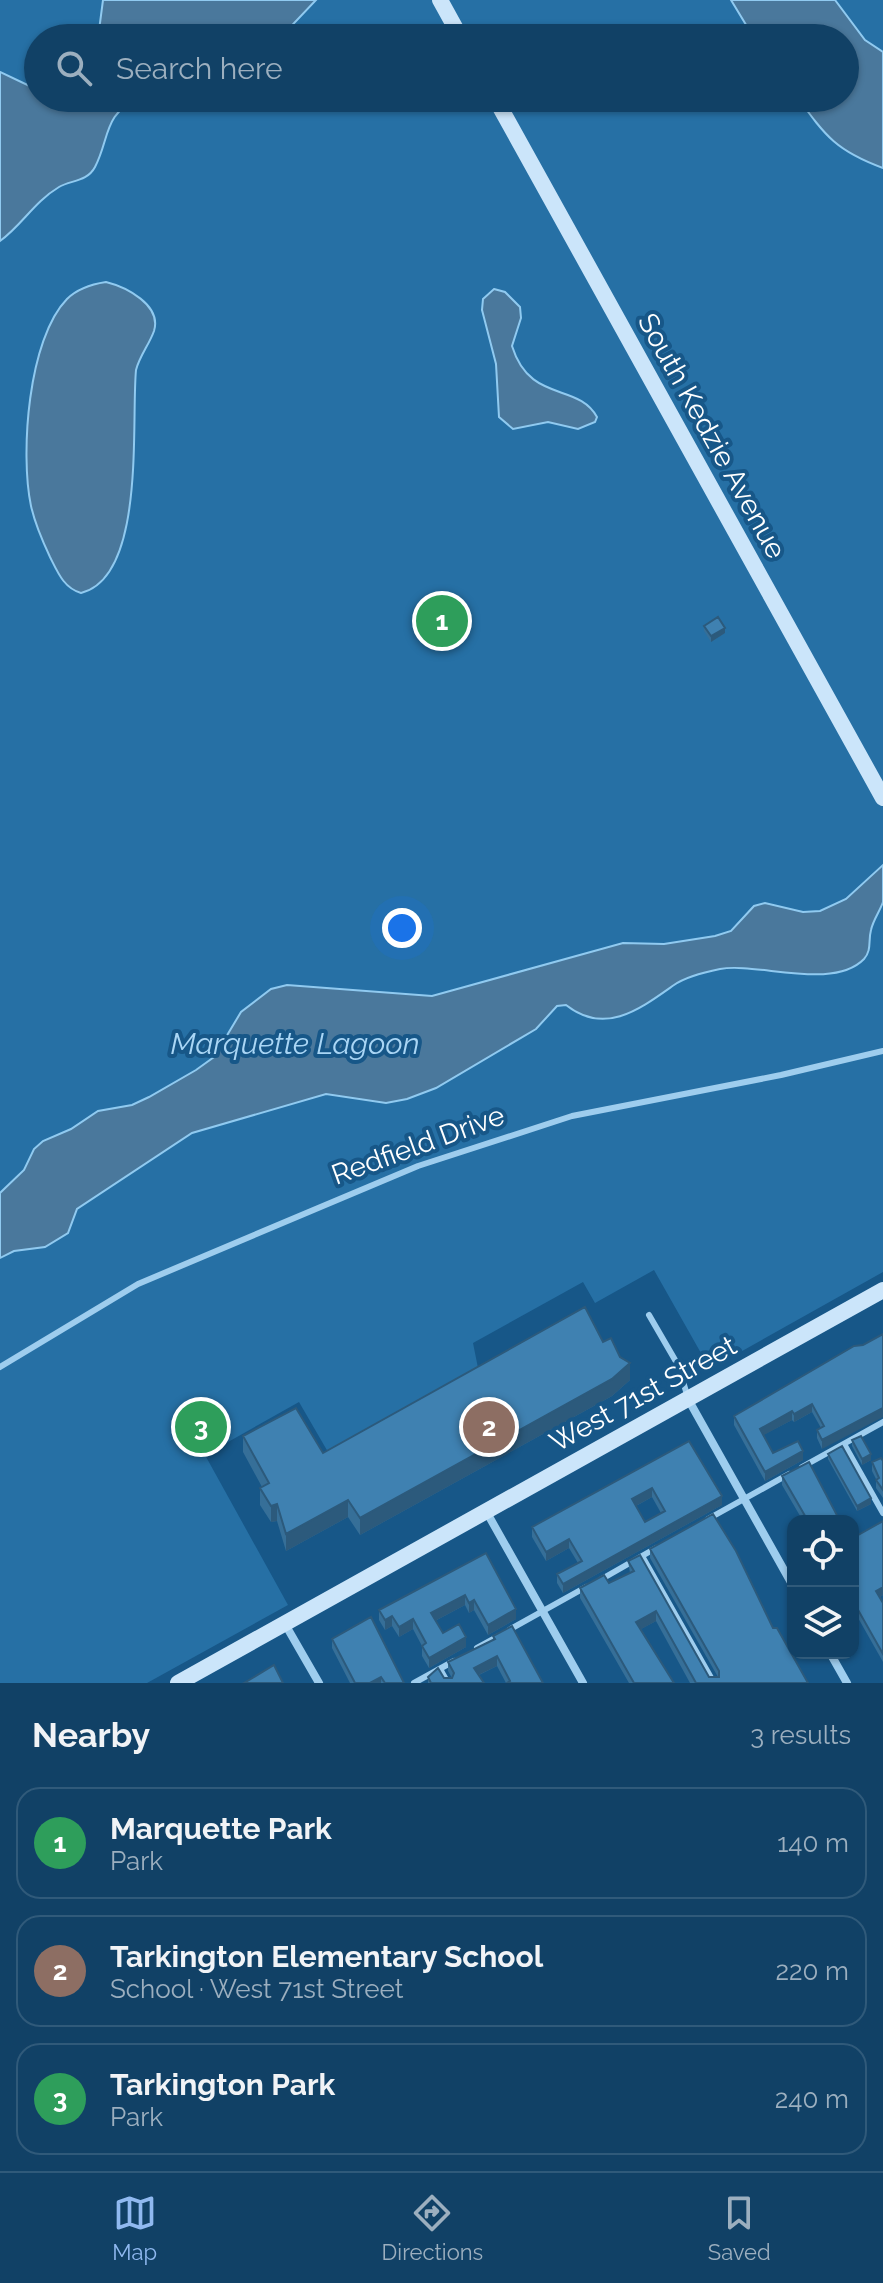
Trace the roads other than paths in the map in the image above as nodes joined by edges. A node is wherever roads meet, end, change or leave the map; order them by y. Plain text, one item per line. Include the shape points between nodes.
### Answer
1 (440, 0) edge
2 (453, 24) edge
3 (503, 112) edge
4 (883, 798) edge
5 (883, 1051) edge
6 (883, 1290) edge
7 (649, 1315) dead end
8 (0, 1367) edge
9 (688, 1399) junction
10 (883, 1422) edge
11 (844, 1444) junction
12 (745, 1499) junction
13 (486, 1511) junction
14 (883, 1513) edge
15 (702, 1523) edge
16 (666, 1543) edge
17 (642, 1556) junction
18 (787, 1575) edge
19 (543, 1612) junction
20 (285, 1623) junction
21 (833, 1659) edge
22 (440, 1669) junction
23 (178, 1683) edge
24 (319, 1683) edge
25 (414, 1683) edge
26 (448, 1683) edge
27 (583, 1683) edge
28 (714, 1683) edge
29 (847, 1683) edge

1 - 2 main road
3 - 4 main road, South Kedzie Avenue
5 - 8 lane, Redfield Drive via 572,1116 418,1166 138,1284
6 - 9 main road, West 71st Street
7 - 9 lane via 678,1365
9 - 12 street
9 - 13 main road, West 71st Street
10 - 11 lane
11 - 12 lane
11 - 14 lane
12 - 15 lane
12 - 18 street
13 - 19 street
13 - 20 main road, West 71st Street
16 - 17 lane
17 - 19 lane
17 - 28 lane
19 - 22 lane
19 - 27 street
20 - 23 main road, West 71st Street
20 - 24 street
21 - 29 street
22 - 25 lane
22 - 26 lane

